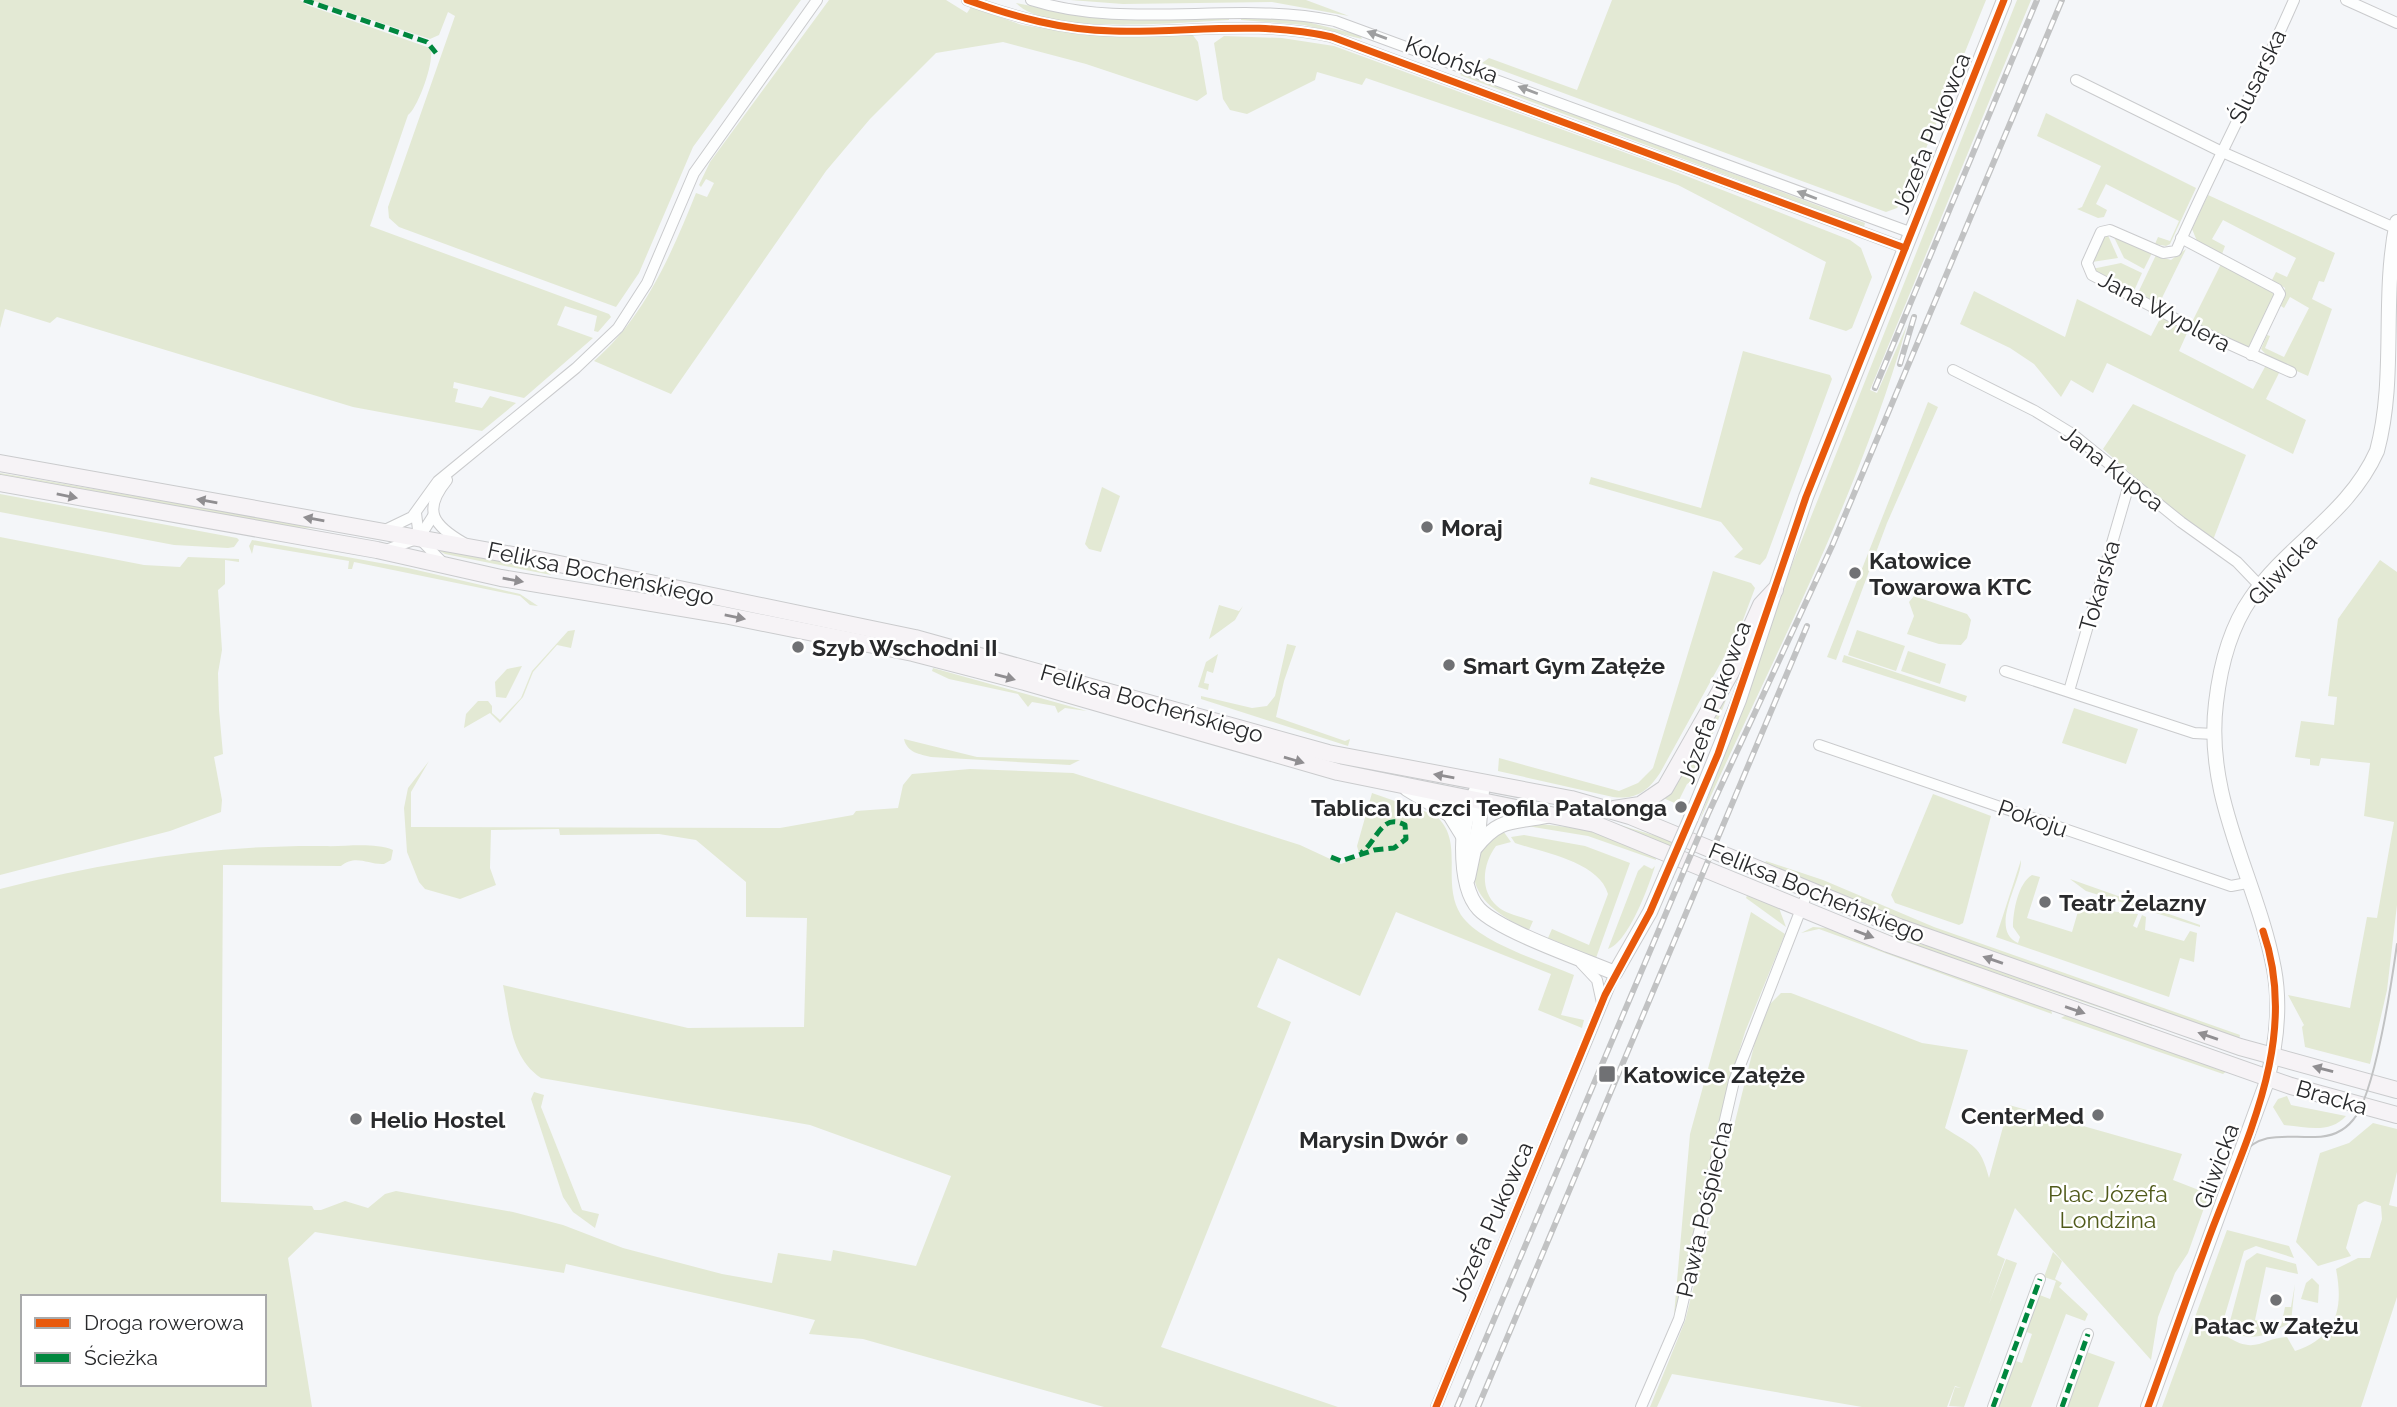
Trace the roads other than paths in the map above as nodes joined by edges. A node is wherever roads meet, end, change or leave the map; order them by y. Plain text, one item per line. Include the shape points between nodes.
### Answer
1 (817, 0) edge
2 (967, 0) edge
3 (1031, 0) edge
4 (2004, 0) edge
5 (2294, 0) edge
6 (2346, 0) edge
7 (2397, 23) edge
8 (2076, 80) dead end
9 (2220, 151) junction
10 (2397, 227) edge
11 (1912, 233) junction
12 (2181, 238) junction
13 (1905, 248) junction
14 (2251, 355) junction
15 (1953, 370) dead end
16 (2291, 372) dead end
17 (0, 463) edge
18 (456, 470) junction
19 (2130, 481) junction
20 (0, 483) edge
21 (416, 513) junction
22 (433, 516) junction
23 (381, 531) junction
24 (419, 538) junction
25 (469, 547) junction
26 (379, 551) junction
27 (446, 567) junction
28 (2260, 586) junction
29 (1775, 590) junction
30 (2005, 671) dead end
31 (2069, 691) junction
32 (2214, 734) junction
33 (1819, 745) dead end
34 (1481, 782) junction
35 (1406, 788) junction
36 (1476, 802) junction
37 (1609, 810) junction
38 (1553, 815) junction
39 (1463, 836) junction
40 (1475, 848) junction
41 (1467, 883) junction
42 (2248, 883) junction
43 (1808, 891) junction
44 (1801, 908) junction
45 (1571, 954) junction
46 (1615, 973) junction
47 (1602, 1004) junction
48 (2273, 1056) junction
49 (2268, 1078) junction
50 (2397, 1090) edge
51 (2397, 1115) edge
52 (2040, 1279) dead end
53 (2088, 1335) dead end
54 (1436, 1407) edge
55 (1641, 1407) edge
56 (1993, 1407) edge
57 (2062, 1407) edge
58 (2148, 1407) edge

1 - 18 street via 694,173 651,276 618,328
2 - 13 street, Kolońska via 1032,21 1086,30 1270,27 1332,37
11 -> 3 street, Kolońska via 1335,21 1261,11 1104,12
4 - 11 street, Józefa Pukowca
5 - 9 street, Ślusarska via 2256,86
6 - 7 street
8 - 9 street
9 - 10 street
9 - 12 street
10 - 28 street, Gliwicka via 2393,254 2395,383 2384,436 2345,503
11 - 13 street, Józefa Pukowca
12 - 14 street, Jana Wyplera via 2280,294
12 - 14 street, Jana Wyplera via 2176,251 2163,253 2104,230 2088,256 2089,270
13 - 29 street, Józefa Pukowca via 1806,497
14 - 16 street, Jana Wyplera
15 - 19 street, Jana Kupca via 2071,433
23 -> 17 main road, Feliksa Bocheńskiego
18 - 21 street via 430,489
18 - 22 street via 434,499
19 - 28 street, Jana Kupca via 2237,562
19 - 31 street, Tokarska
20 -> 26 main road, Feliksa Bocheńskiego
21 - 23 street
21 - 24 street
22 - 24 street
22 - 25 street via 449,535
23 - 24 main road, Feliksa Bocheńskiego
24 - 25 main road, Feliksa Bocheńskiego
24 - 26 street
24 - 27 street
34 -> 25 main road, Feliksa Bocheńskiego via 1294,744 915,638
26 - 27 main road, Feliksa Bocheńskiego
27 -> 35 main road, Feliksa Bocheńskiego via 913,653
28 - 32 street, Gliwicka via 2243,610 2231,640
29 - 37 main road via 1761,605 1731,672 1664,788 1640,805
29 - 46 street, Józefa Pukowca, bridge via 1739,700 1691,818 1650,912
30 - 31 street
31 - 32 street via 2194,733
32 - 42 street, Gliwicka via 2223,808
33 - 42 street, Pokoju via 2226,885
34 - 36 street
34 - 37 main road, Feliksa Bocheńskiego
35 - 36 main road, Feliksa Bocheńskiego
35 - 39 street via 1450,815
36 - 38 main road, Feliksa Bocheńskiego
36 - 39 street
36 - 40 street
37 - 43 main road, Feliksa Bocheńskiego
38 - 40 street via 1503,823
38 - 44 main road, Feliksa Bocheńskiego via 1616,831
39 - 41 street
40 - 41 street
41 - 45 street via 1473,900 1487,916
42 - 48 street, Gliwicka via 2274,970
43 - 44 street, Pawła Pośpiecha
48 -> 43 main road, Feliksa Bocheńskiego
44 -> 49 main road, Feliksa Bocheńskiego via 1900,948
44 - 55 street, Pawła Pośpiecha via 1734,1081 1679,1319
45 - 46 street
45 - 47 street via 1593,973
46 - 47 street, Józefa Pukowca
47 - 54 street, Józefa Pukowca
48 - 49 street, Gliwicka
50 -> 48 main road, Bracka
49 - 51 main road, Bracka
49 - 58 street, Gliwicka
52 - 56 street
53 - 57 street

